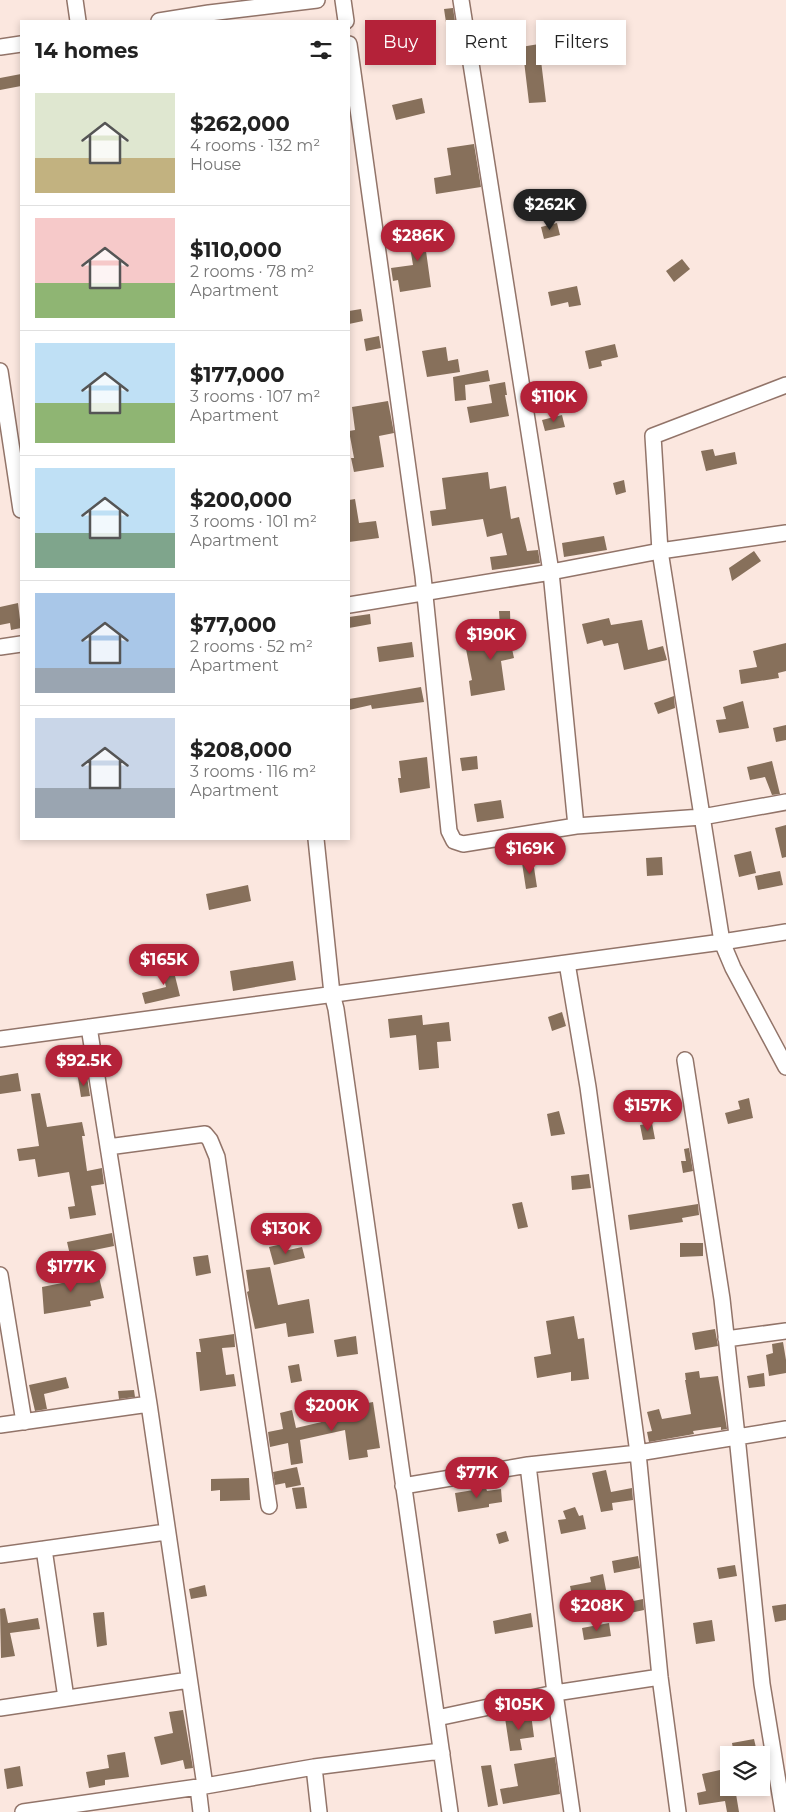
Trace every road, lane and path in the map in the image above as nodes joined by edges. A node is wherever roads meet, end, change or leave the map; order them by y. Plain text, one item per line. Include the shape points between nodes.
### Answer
1 (75, 0) edge
2 (317, 0) edge
3 (343, 0) edge
4 (461, 0) edge
5 (209, 11) edge
6 (78, 20) edge
7 (164, 20) edge
8 (346, 20) edge
9 (20, 44) edge
10 (0, 48) edge
11 (350, 51) edge
12 (0, 370) edge
13 (786, 385) edge
14 (20, 503) edge
15 (786, 533) edge
16 (660, 551) junction
17 (551, 572) junction
18 (424, 591) junction
19 (350, 605) edge
20 (20, 644) edge
21 (0, 647) edge
22 (786, 802) edge
23 (702, 817) junction
24 (576, 826) junction
25 (316, 840) edge
26 (786, 932) edge
27 (722, 942) junction
28 (567, 963) junction
29 (332, 994) junction
30 (89, 1027) junction
31 (0, 1039) edge
32 (685, 1060) dead end
33 (786, 1067) edge
34 (108, 1148) junction
35 (0, 1275) edge
36 (2, 1296) edge
37 (786, 1331) edge
38 (726, 1339) junction
39 (149, 1404) junction
40 (24, 1422) junction
41 (0, 1425) edge
42 (786, 1429) edge
43 (737, 1436) junction
44 (638, 1453) junction
45 (528, 1464) junction
46 (403, 1486) junction
47 (269, 1506) dead end
48 (166, 1532) junction
49 (44, 1549) junction
50 (0, 1556) edge
51 (660, 1677) junction
52 (189, 1680) junction
53 (554, 1693) junction
54 (66, 1698) junction
55 (0, 1708) edge
56 (437, 1718) junction
57 (442, 1753) junction
58 (314, 1767) junction
59 (201, 1786) junction
60 (23, 1812) edge
61 (201, 1812) edge
62 (319, 1812) edge
63 (450, 1812) edge
64 (572, 1812) edge
65 (678, 1812) edge
66 (784, 1812) edge

1 - 6 street
2 - 5 street
3 - 8 street
4 - 17 street
5 - 7 street
9 - 10 street
11 - 18 street
12 - 14 street
13 - 16 street via 653,436
15 - 16 street
16 - 17 street
16 - 23 street
17 - 18 street
17 - 24 street
18 - 19 street
18 - 24 street via 449,831 454,840 463,844
20 - 21 street
22 - 23 street
23 - 24 street
23 - 27 street
25 - 29 street
26 - 27 street
27 - 28 street
27 - 33 street
28 - 29 street
28 - 44 street via 588,1087
29 - 30 street
29 - 46 street
30 - 31 street
30 - 34 street
32 - 38 street
34 - 39 street
34 - 47 street via 204,1134 210,1140 217,1157
35 - 36 street
36 - 40 street
37 - 38 street
38 - 43 street
39 - 40 street
39 - 48 street
40 - 41 street
42 - 43 street
43 - 44 street
43 - 66 street via 762,1684
44 - 45 street
44 - 51 street
45 - 46 street
45 - 53 street
46 - 56 street
48 - 49 street
48 - 52 street
49 - 50 street
49 - 54 street
51 - 53 street
51 - 65 street
52 - 54 street
52 - 59 street
53 - 56 street
53 - 64 street
54 - 55 street
56 - 57 street
57 - 58 street
57 - 63 street
58 - 59 street
58 - 62 street
59 - 60 street
59 - 61 street

